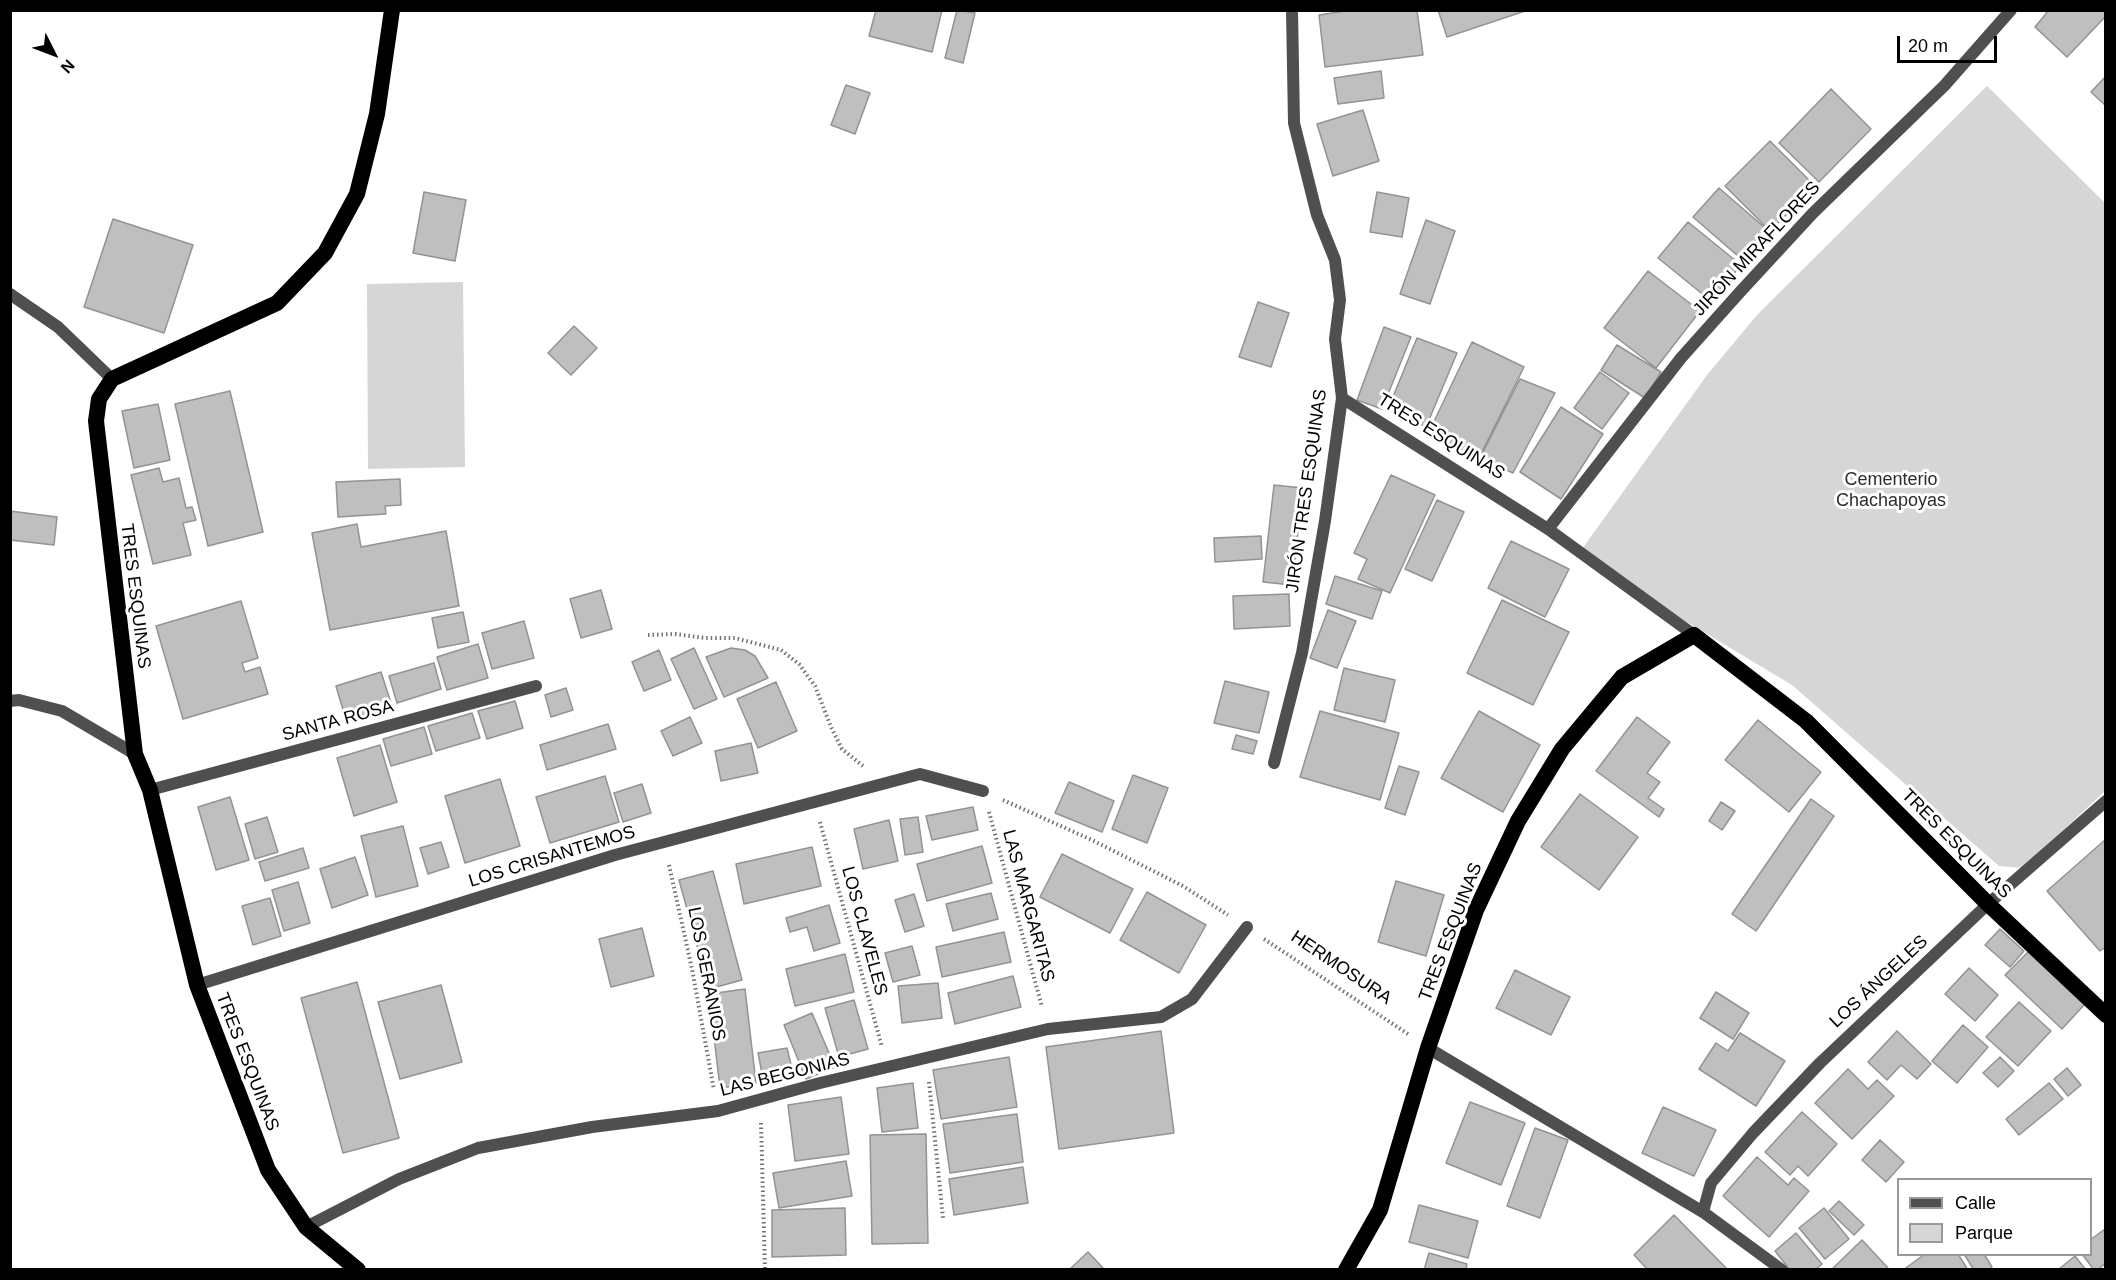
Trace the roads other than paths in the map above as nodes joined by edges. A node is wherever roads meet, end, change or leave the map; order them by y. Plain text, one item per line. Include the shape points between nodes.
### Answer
1 (392, 10) edge
2 (1292, 10) edge
3 (2011, 10) edge
4 (10, 294) edge
5 (112, 379) junction
6 (1342, 398) junction
7 (1548, 529) junction
8 (1694, 635) junction
9 (536, 686) dead end
10 (10, 701) edge
11 (135, 754) junction
12 (1274, 763) dead end
13 (150, 790) junction
14 (983, 790) road end
15 (2106, 801) edge
16 (1988, 904) junction
17 (1247, 927) road end
18 (197, 985) junction
19 (2106, 1015) edge
20 (1428, 1048) junction
21 (1703, 1212) junction
22 (306, 1227) junction
23 (358, 1269) edge
24 (1346, 1269) edge
25 (1782, 1269) edge

1 - 5 highway via 377,114 357,194 325,253 277,303
2 - 6 street, JIRÓN TRES ESQUINAS via 1294,123 1317,215 1335,260 1340,300 1335,339
3 - 7 street, JIRÓN MIRAFLORES via 1944,86 1813,213 1681,358
4 - 5 street via 58,327
5 - 11 highway, TRES ESQUINAS via 99,399 96,421
6 - 7 street, TRES ESQUINAS
6 - 12 street, JIRÓN TRES ESQUINAS via 1302,653
7 - 8 street, TRES ESQUINAS
8 - 16 highway, TRES ESQUINAS via 1806,722
8 - 20 highway, TRES ESQUINAS via 1622,677 1562,749 1518,821 1476,910
9 - 13 street, SANTA ROSA
10 - 11 street via 62,711
11 - 13 highway, TRES ESQUINAS
13 - 18 highway, TRES ESQUINAS
14 - 18 street, LOS CRISANTEMOS via 920,774 615,855
15 - 16 street, LOS ÁNGELES
16 - 19 highway, TRES ESQUINAS
16 - 21 street, LOS ÁNGELES via 1820,1063 1753,1133 1711,1184
17 - 22 street, LAS BEGONIAS via 1192,999 1161,1017 1048,1029 718,1111 478,1148 399,1179
18 - 22 highway, TRES ESQUINAS via 268,1170
20 - 21 street
20 - 24 highway, TRES ESQUINAS via 1380,1210
21 - 25 street
22 - 23 highway, TRES ESQUINAS

